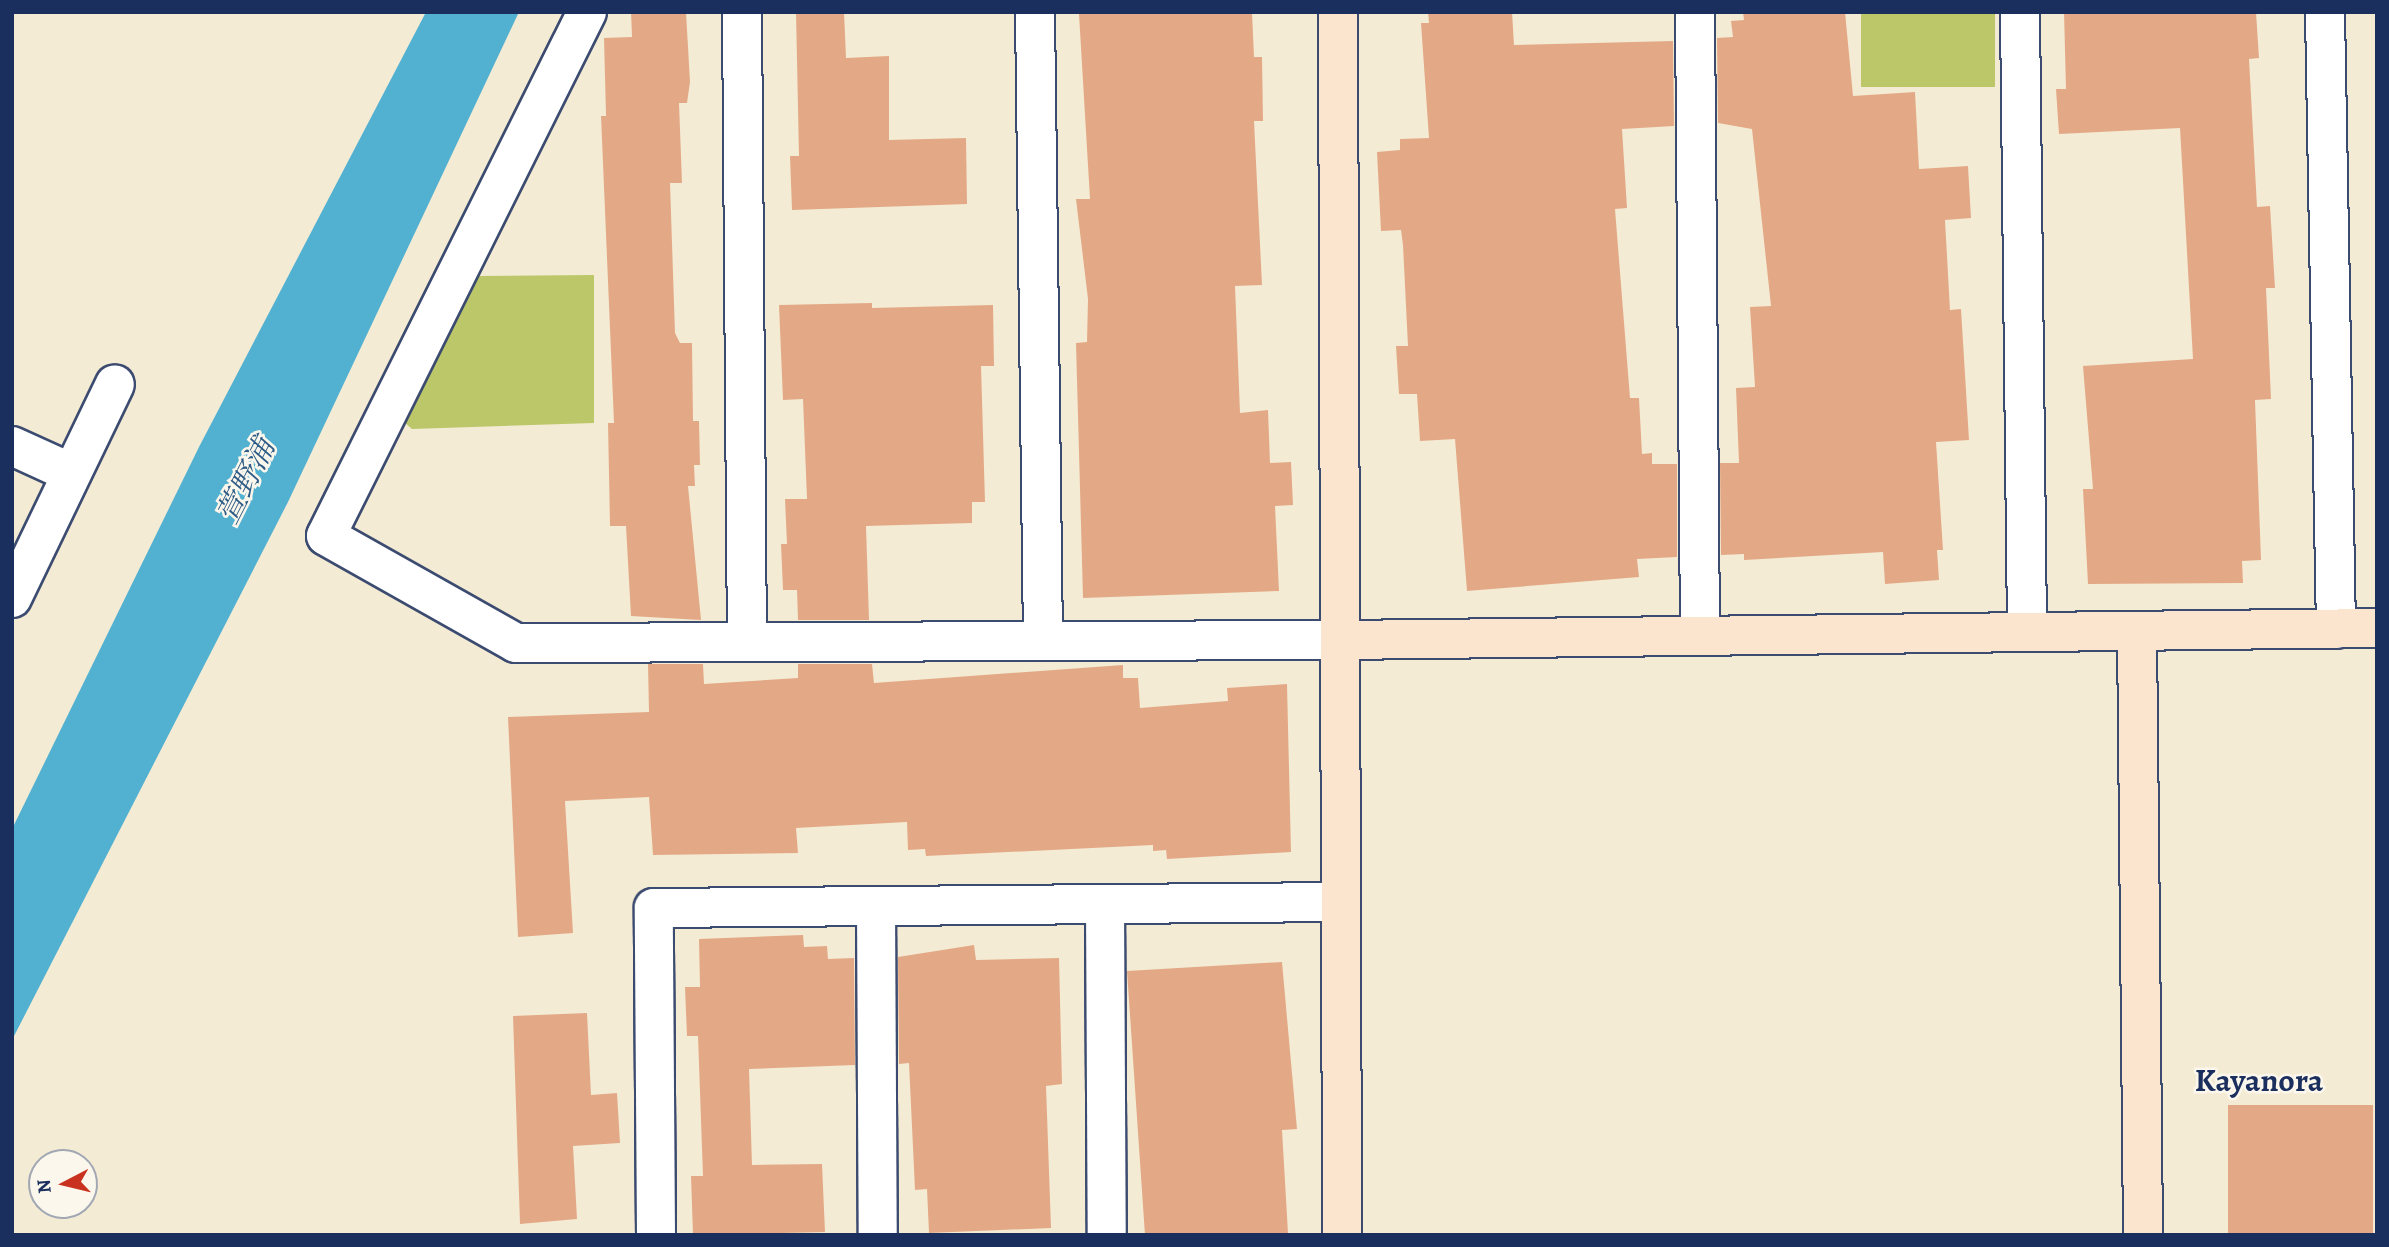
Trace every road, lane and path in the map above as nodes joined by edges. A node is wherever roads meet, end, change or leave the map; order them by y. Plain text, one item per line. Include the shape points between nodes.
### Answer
1 (587, 12) edge
2 (742, 12) edge
3 (1035, 12) edge
4 (1338, 12) edge
5 (1695, 12) edge
6 (2020, 12) edge
7 (2325, 12) edge
8 (115, 384) dead end
9 (12, 446) edge
10 (69, 472) junction
11 (12, 598) edge
12 (2377, 628) edge
13 (2336, 629) junction
14 (2137, 631) junction
15 (2026, 632) junction
16 (1700, 636) junction
17 (1340, 640) junction
18 (1042, 641) junction
19 (747, 642) junction
20 (1341, 902) junction
21 (1105, 904) junction
22 (876, 906) junction
23 (656, 1235) edge
24 (878, 1235) edge
25 (1107, 1235) edge
26 (1342, 1235) edge
27 (2143, 1235) edge

1 - 19 street via 326,536 516,643
2 - 19 street
3 - 18 street
4 - 17 street
5 - 16 street
6 - 15 street
7 - 13 street
8 - 10 street
9 - 10 street
10 - 11 street
12 - 13 street
13 - 14 street
14 - 15 street
14 - 27 street
15 - 16 street
16 - 17 street
17 - 18 street
17 - 20 street
18 - 19 street
20 - 21 street
20 - 26 street
21 - 22 street
21 - 25 street
22 - 23 street via 654,908
22 - 24 street

